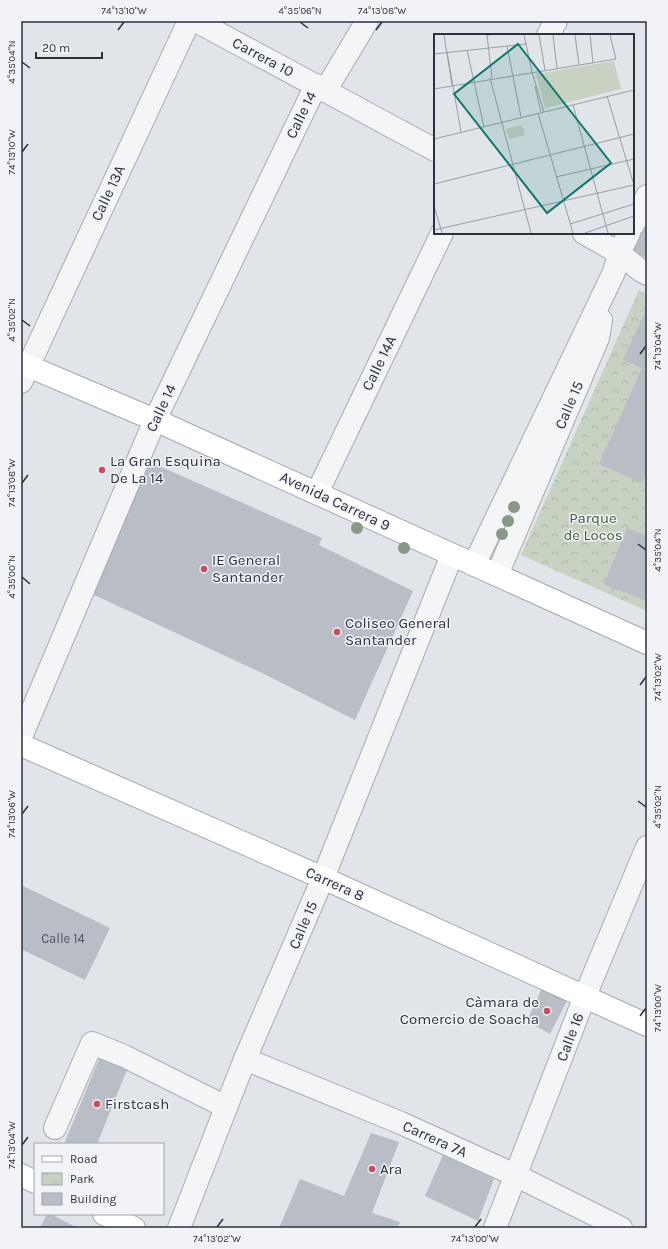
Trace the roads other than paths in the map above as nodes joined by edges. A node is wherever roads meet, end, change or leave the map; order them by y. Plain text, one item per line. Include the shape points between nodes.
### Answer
1 (189, 21) edge
2 (196, 21) edge
3 (367, 21) edge
4 (556, 21) edge
5 (549, 34) edge
6 (320, 88) junction
7 (434, 149) edge
8 (647, 196) edge
9 (634, 223) edge
10 (442, 234) edge
11 (586, 234) edge
12 (628, 234) edge
13 (619, 253) junction
14 (647, 274) edge
15 (598, 302) junction
16 (23, 370) edge
17 (154, 420) junction
18 (317, 492) junction
19 (452, 555) junction
20 (474, 564) junction
21 (497, 575) junction
22 (647, 643) edge
23 (21, 737) edge
24 (21, 745) edge
25 (647, 846) edge
26 (322, 878) junction
27 (585, 996) junction
28 (647, 1025) edge
29 (245, 1059) junction
30 (226, 1107) junction
31 (55, 1128) dead end
32 (21, 1175) edge
33 (515, 1175) junction
34 (34, 1182) edge
35 (106, 1215) edge
36 (134, 1228) edge
37 (179, 1228) edge
38 (495, 1228) edge
39 (621, 1228) edge

1 - 16 street, Calle 13A
2 - 6 street, Carrera 10
3 - 6 street, Calle 14
4 - 5 street
6 - 7 street, Carrera 10
6 - 17 street, Calle 14
8 - 9 street
10 - 18 street, Calle 14A
11 - 13 street
12 - 13 street
13 - 14 street
13 - 15 street via 614,272
15 - 20 street
15 - 21 street, Calle 15 via 602,322 598,338
16 - 17 main road, Avenida Carrera 9
17 - 18 main road, Avenida Carrera 9
17 - 23 street, Calle 14
18 - 19 main road, Avenida Carrera 9
19 - 20 main road, Avenida Carrera 9
19 - 26 street, Calle 15
20 - 21 main road, Avenida Carrera 9
21 - 22 main road, Avenida Carrera 9
24 - 26 main road, Carrera 8
25 - 27 street, Calle 16
26 - 27 main road, Carrera 8
26 - 29 street, Calle 15
27 - 28 main road, Carrera 8
27 - 33 street, Calle 16
29 - 30 street, Calle 15
29 - 33 street, Carrera 7A via 401,1123
30 - 31 street via 124,1056 92,1043
30 - 37 street, Calle 15
32 - 34 main road
33 - 38 street, Calle 16
33 - 39 street, Carrera 7A
35 - 36 main road

